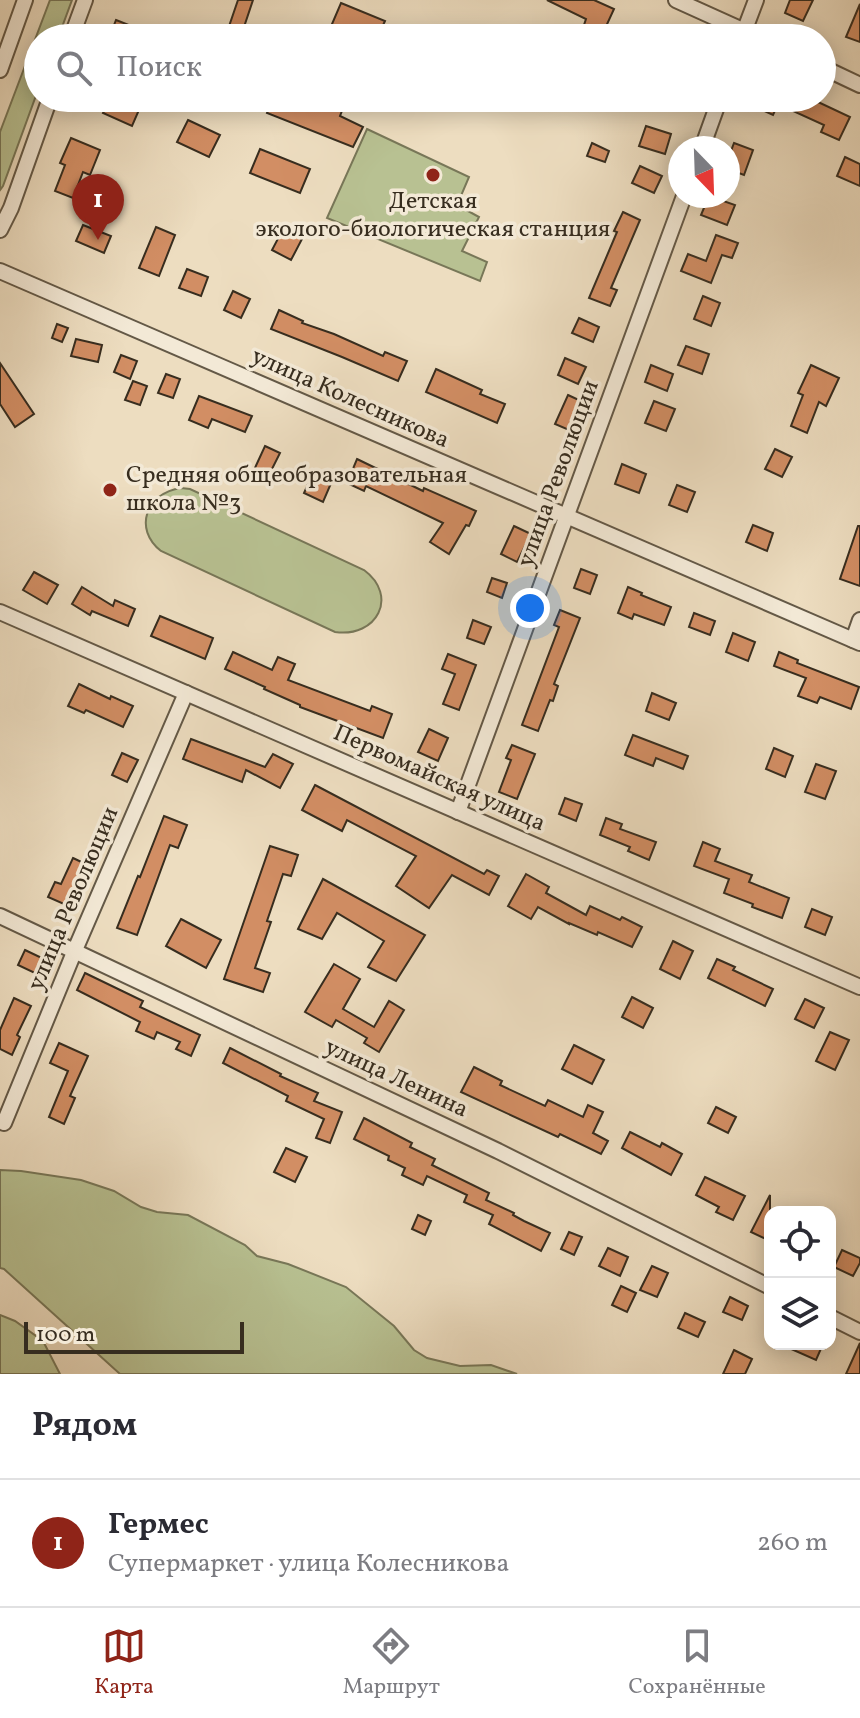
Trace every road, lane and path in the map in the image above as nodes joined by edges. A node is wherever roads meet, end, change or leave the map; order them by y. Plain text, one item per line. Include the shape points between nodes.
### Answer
1 (25, 0) edge
2 (85, 0) edge
3 (676, 0) edge
4 (756, 0) edge
5 (76, 24) edge
6 (723, 24) edge
7 (747, 24) edge
8 (0, 70) edge
9 (836, 74) edge
10 (860, 85) edge
11 (45, 112) edge
12 (715, 112) edge
13 (706, 136) edge
14 (680, 208) edge
15 (0, 230) edge
16 (0, 271) edge
17 (566, 517) junction
18 (0, 612) edge
19 (860, 620) edge
20 (856, 642) edge
21 (186, 693) junction
22 (458, 812) junction
23 (0, 916) edge
24 (75, 950) junction
25 (860, 987) edge
26 (4, 1123) dead end
27 (764, 1284) edge
28 (836, 1320) edge
29 (860, 1332) edge

1 - 8 street
2 - 5 street
3 - 6 street
4 - 7 street
9 - 10 street
11 - 15 street
12 - 13 street
14 - 17 street, улица Революции
16 - 17 street, улица Колесникова
17 - 20 street, улица Колесникова
17 - 22 street, улица Революции
18 - 21 street, Первомайская улица
19 - 20 street
21 - 22 street, Первомайская улица
21 - 24 street, улица Революции
22 - 25 street, Первомайская улица
23 - 24 street, улица Ленина
24 - 26 street, улица Революции
24 - 27 street, улица Ленина
28 - 29 street

